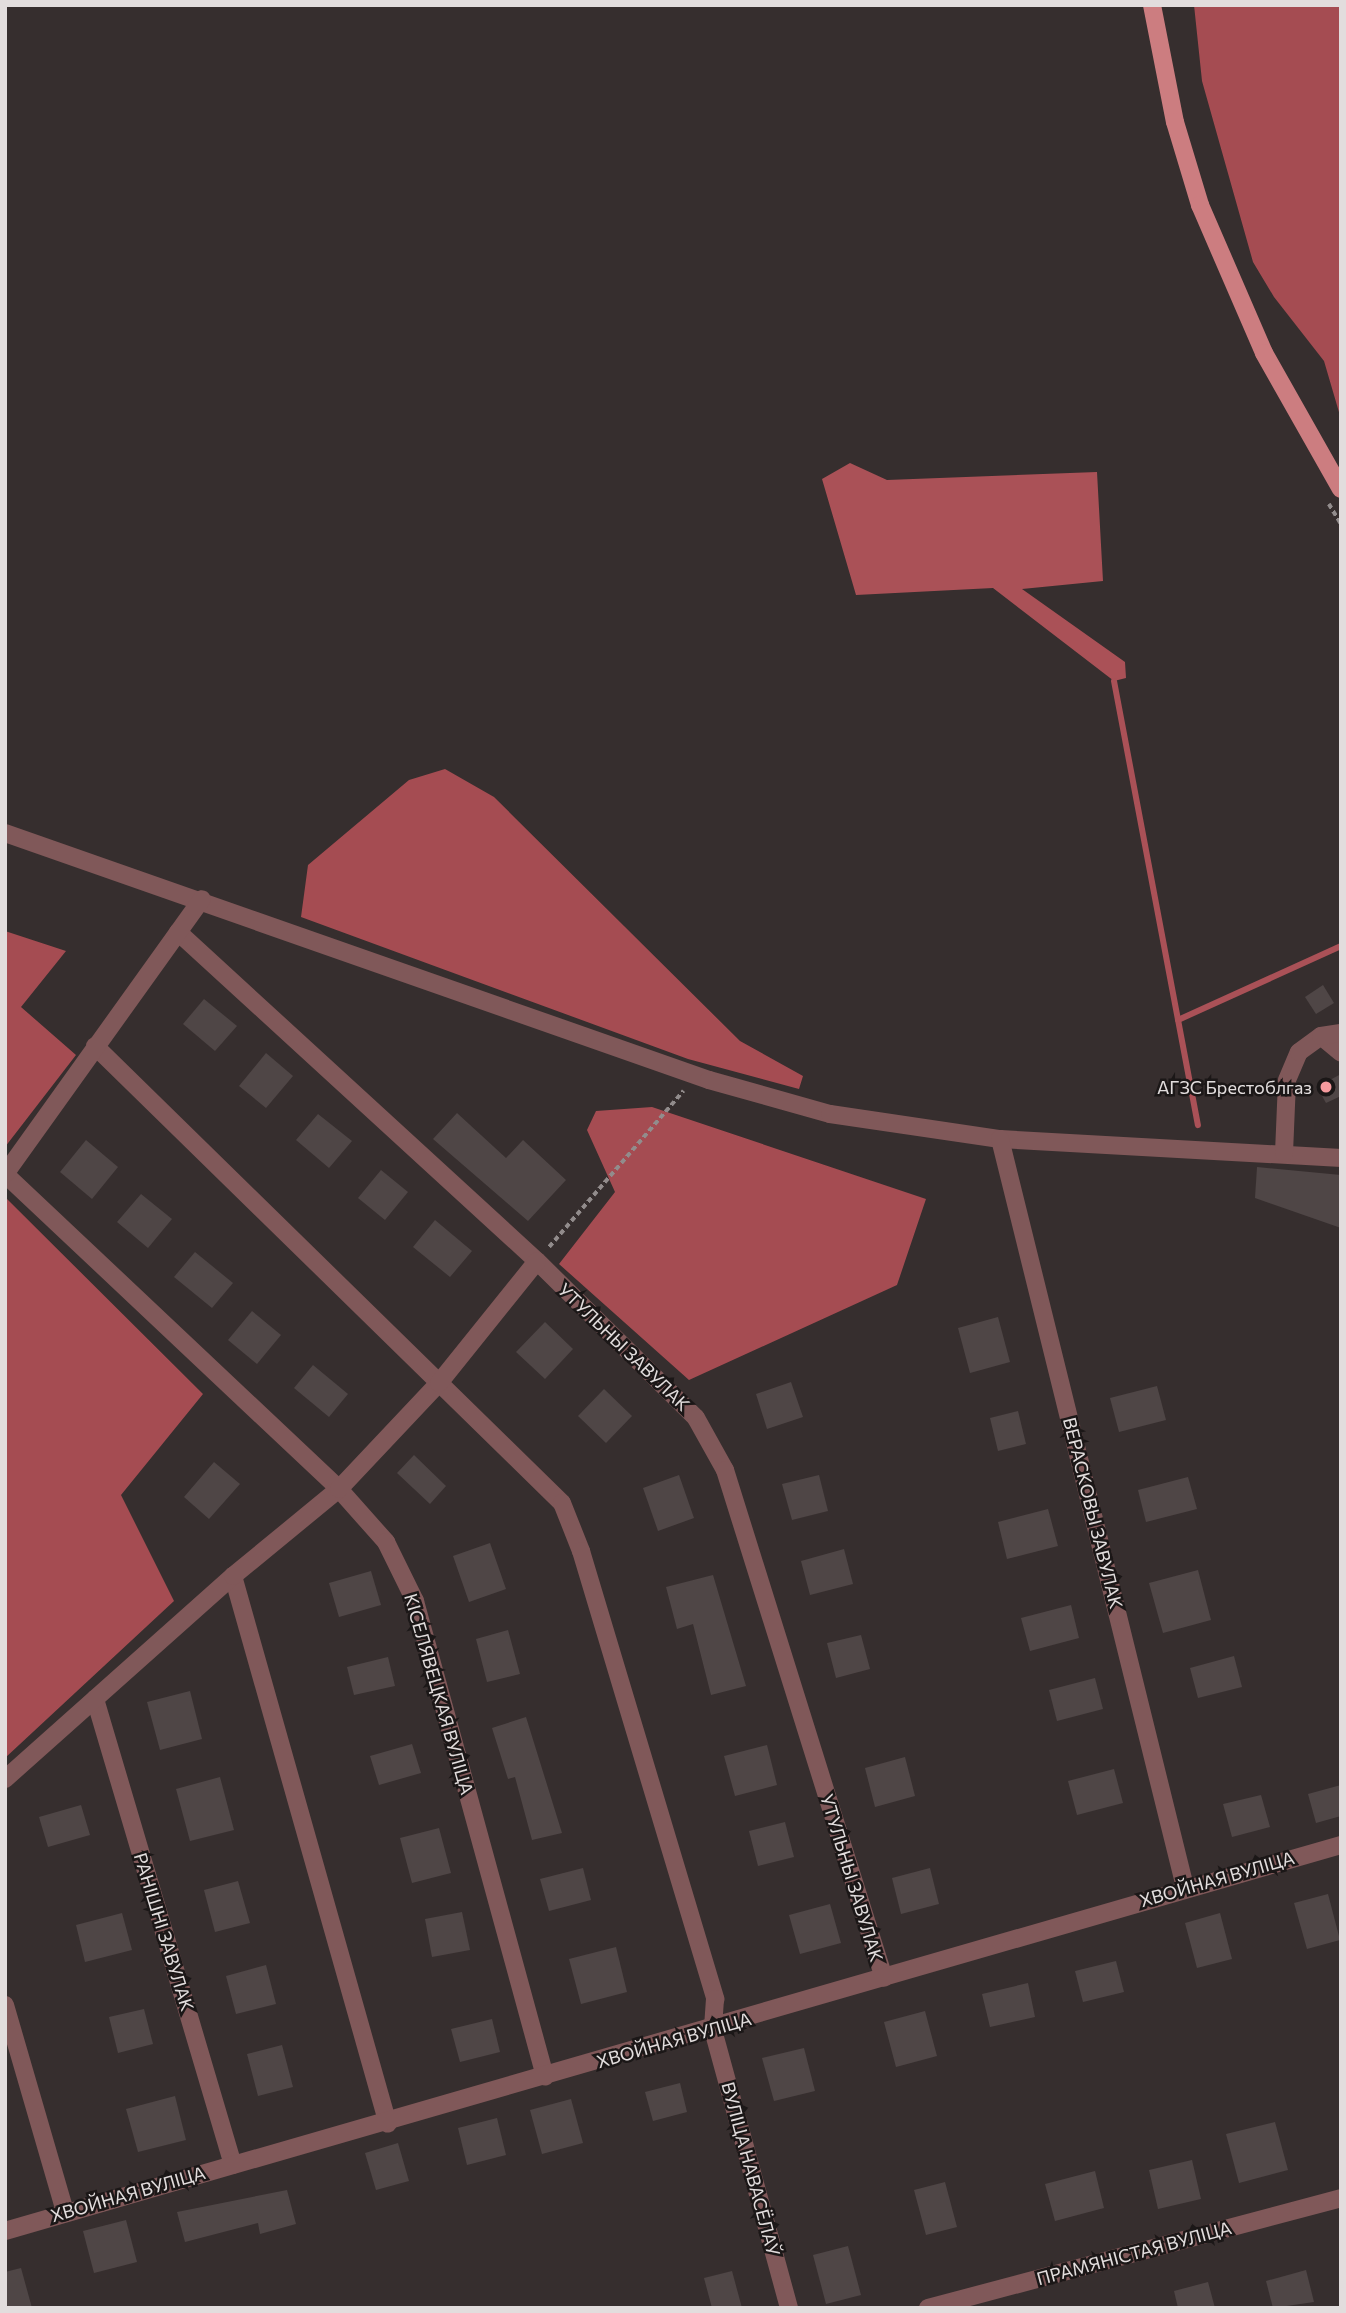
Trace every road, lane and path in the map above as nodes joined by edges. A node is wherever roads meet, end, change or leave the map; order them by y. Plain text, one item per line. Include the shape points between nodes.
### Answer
1 (1152, 5) edge
2 (1341, 489) edge
3 (5, 833) edge
4 (202, 899) junction
5 (178, 932) junction
6 (1341, 1033) edge
7 (1321, 1036) junction
8 (95, 1046) junction
9 (1341, 1053) edge
10 (696, 1076) junction
11 (1000, 1139) junction
12 (1284, 1153) junction
13 (1341, 1158) edge
14 (5, 1174) edge
15 (537, 1261) junction
16 (439, 1382) junction
17 (340, 1489) junction
18 (233, 1576) junction
19 (95, 1699) junction
20 (5, 1779) edge
21 (1341, 1845) edge
22 (1185, 1887) junction
23 (884, 1978) junction
24 (5, 2005) edge
25 (713, 2030) junction
26 (545, 2077) junction
27 (388, 2124) junction
28 (233, 2165) junction
29 (1341, 2198) edge
30 (65, 2211) junction
31 (5, 2231) edge
32 (789, 2308) edge
33 (928, 2308) edge

1 - 2 main road via 1175,122 1200,205 1264,353
3 - 4 street
4 - 5 street
4 - 10 street
5 - 8 street
5 - 15 street, УТУЛЬНЫ ЗАВУЛАК
6 - 7 street
7 - 9 street
7 - 12 street via 1298,1052 1287,1080
8 - 14 street
8 - 16 street, ВУЛІЦА НАВАСЁЛАЎ
10 - 11 street via 831,1114
10 - 15 path
11 - 12 street
11 - 22 street, ВЕРАСКОВЫ ЗАВУЛАК
12 - 13 street
14 - 17 street, КІСЕЛЯВЕЦКАЯ ВУЛІЦА
15 - 16 street
15 - 23 street, УТУЛЬНЫ ЗАВУЛАК via 696,1418 725,1471
16 - 17 street
16 - 25 street, ВУЛІЦА НАВАСЁЛАЎ via 562,1503 581,1551 715,1998
17 - 18 street
17 - 26 street, КІСЕЛЯВЕЦКАЯ ВУЛІЦА via 386,1542 415,1601
18 - 19 street
18 - 27 street
19 - 20 street
19 - 28 street, РАНІШНІ ЗАВУЛАК
21 - 22 street, ХВОЙНАЯ ВУЛІЦА
22 - 23 street, ХВОЙНАЯ ВУЛІЦА
23 - 25 street, ХВОЙНАЯ ВУЛІЦА
24 - 30 street
25 - 26 street, ХВОЙНАЯ ВУЛІЦА
25 - 32 street, ВУЛІЦА НАВАСЁЛАЎ
26 - 27 street, ХВОЙНАЯ ВУЛІЦА
27 - 28 street, ХВОЙНАЯ ВУЛІЦА
28 - 30 street, ХВОЙНАЯ ВУЛІЦА
29 - 33 street, ПРАМЯНІСТАЯ ВУЛІЦА
30 - 31 street, ХВОЙНАЯ ВУЛІЦА

